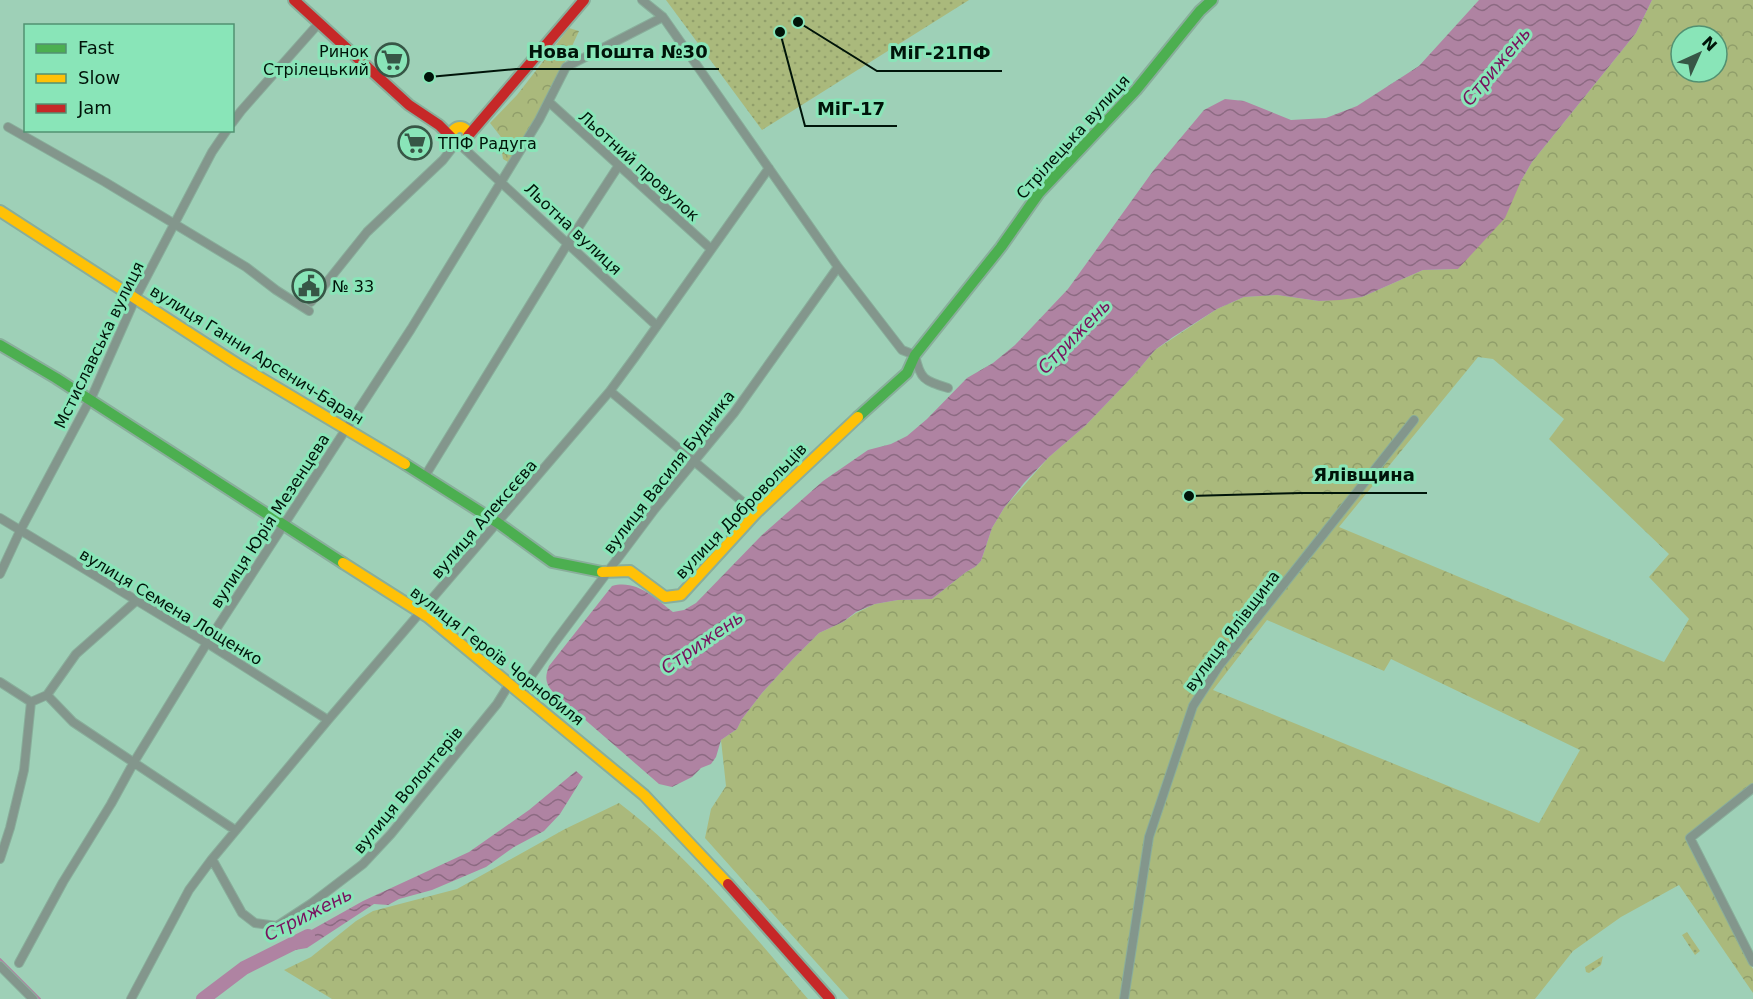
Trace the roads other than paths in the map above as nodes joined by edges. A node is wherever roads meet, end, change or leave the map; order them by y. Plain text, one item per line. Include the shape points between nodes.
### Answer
1 (294, 0) edge
2 (584, 0) edge
3 (642, 0) edge
4 (1212, 0) edge
5 (663, 18) junction
6 (319, 22) junction
7 (549, 102) junction
8 (234, 120) edge
9 (8, 127) dead end
10 (226, 132) edge
11 (461, 135) junction
12 (619, 165) junction
13 (769, 168) junction
14 (500, 182) junction
15 (0, 211) edge
16 (174, 224) junction
17 (568, 244) junction
18 (711, 249) junction
19 (838, 267) junction
20 (136, 297) junction
21 (311, 302) dead end
22 (309, 311) dead end
23 (657, 326) junction
24 (0, 345) edge
25 (915, 355) junction
26 (948, 388) dead end
27 (610, 391) junction
28 (90, 401) junction
29 (1414, 420) dead end
30 (348, 428) junction
31 (694, 460) junction
32 (425, 476) junction
33 (756, 513) junction
34 (0, 518) edge
35 (498, 523) junction
36 (285, 525) junction
37 (20, 531) junction
38 (608, 573) junction
39 (0, 574) edge
40 (136, 601) junction
41 (422, 612) junction
42 (207, 643) junction
43 (0, 682) edge
44 (510, 683) junction
45 (520, 692) junction
46 (47, 695) junction
47 (30, 702) junction
48 (328, 720) junction
49 (134, 762) junction
50 (1753, 788) edge
51 (235, 830) junction
52 (212, 859) junction
53 (0, 860) edge
54 (1751, 949) edge
55 (1753, 962) edge
56 (19, 963) dead end
57 (0, 966) edge
58 (33, 999) edge
59 (131, 999) edge
60 (830, 999) edge
61 (1124, 999) edge

1 - 6 street, Льотна вулиця
2 - 11 street via 504,96
3 - 5 street
4 - 25 street, Стрілецька вулиця via 1136,90 1039,193
5 - 7 street, вулиця Юрія Мезенцева via 566,67
5 - 13 street
6 - 8 street
6 - 11 street, Льотна вулиця via 409,105
7 - 12 street, Льотний провулок
7 - 14 street, вулиця Юрія Мезенцева
9 - 16 street
10 - 16 street, Мстиславська вулиця
11 - 14 street, Льотна вулиця via 469,153
11 - 21 street via 443,160 367,232
12 - 17 street
12 - 18 street, Льотний провулок
13 - 18 street, вулиця Алексєєва
13 - 19 street
14 - 17 street, Льотна вулиця
14 - 30 street, вулиця Юрія Мезенцева
15 - 20 street, вулиця Ганни Арсенич-Баран
16 - 20 street, Мстиславська вулиця
16 - 22 street
17 - 23 street, Льотна вулиця
17 - 32 street
18 - 23 street, вулиця Алексєєва
19 - 25 street via 902,350
19 - 31 street, вулиця Василя Будника via 734,413
20 - 28 street, Мстиславська вулиця
20 - 30 street, вулиця Ганни Арсенич-Баран via 237,364
23 - 27 street, вулиця Алексєєва
24 - 28 street, вулиця Героїв Чорнобиля
25 - 26 street via 918,370 928,382
25 - 33 street, вулиця Добровольців via 907,373
27 - 31 street
27 - 35 street, вулиця Алексєєва
28 - 36 street, вулиця Героїв Чорнобиля
28 - 37 street, Мстиславська вулиця
29 - 61 street, вулиця Ялівщина via 1196,700 1149,837
30 - 32 street, вулиця Ганни Арсенич-Баран
30 - 36 street, вулиця Юрія Мезенцева
31 - 33 street
31 - 38 street, вулиця Василя Будника
32 - 35 street, вулиця Ганни Арсенич-Баран
33 - 38 street, вулиця Добровольців via 681,595 665,597 630,572
34 - 37 street, вулиця Семена Лощенко
35 - 38 street, вулиця Добровольців via 552,562
35 - 41 street, вулиця Алексєєва
36 - 41 street, вулиця Героїв Чорнобиля
36 - 42 street, вулиця Юрія Мезенцева
37 - 39 street, Мстиславська вулиця
37 - 40 street, вулиця Семена Лощенко
38 - 45 street, вулиця Василя Будника
40 - 42 street, вулиця Семена Лощенко
40 - 46 street via 76,654
41 - 44 street, вулиця Героїв Чорнобиля
41 - 48 street, вулиця Алексєєва
42 - 48 street, вулиця Семена Лощенко
42 - 49 street, вулиця Юрія Мезенцева
43 - 47 street
44 - 45 street, вулиця Героїв Чорнобиля
44 - 52 street, вулиця Волонтерів via 497,704 363,864 277,926 255,923 242,913
45 - 60 street, вулиця Героїв Чорнобиля via 676,826
46 - 47 street
46 - 49 street via 73,722
47 - 53 street via 24,770
48 - 51 street, вулиця Алексєєва
49 - 51 street
49 - 56 street, вулиця Юрія Мезенцева
50 - 54 street via 1690,838
51 - 52 street, вулиця Алексєєва
52 - 59 street, вулиця Алексєєва via 189,890
54 - 55 street
57 - 58 street

